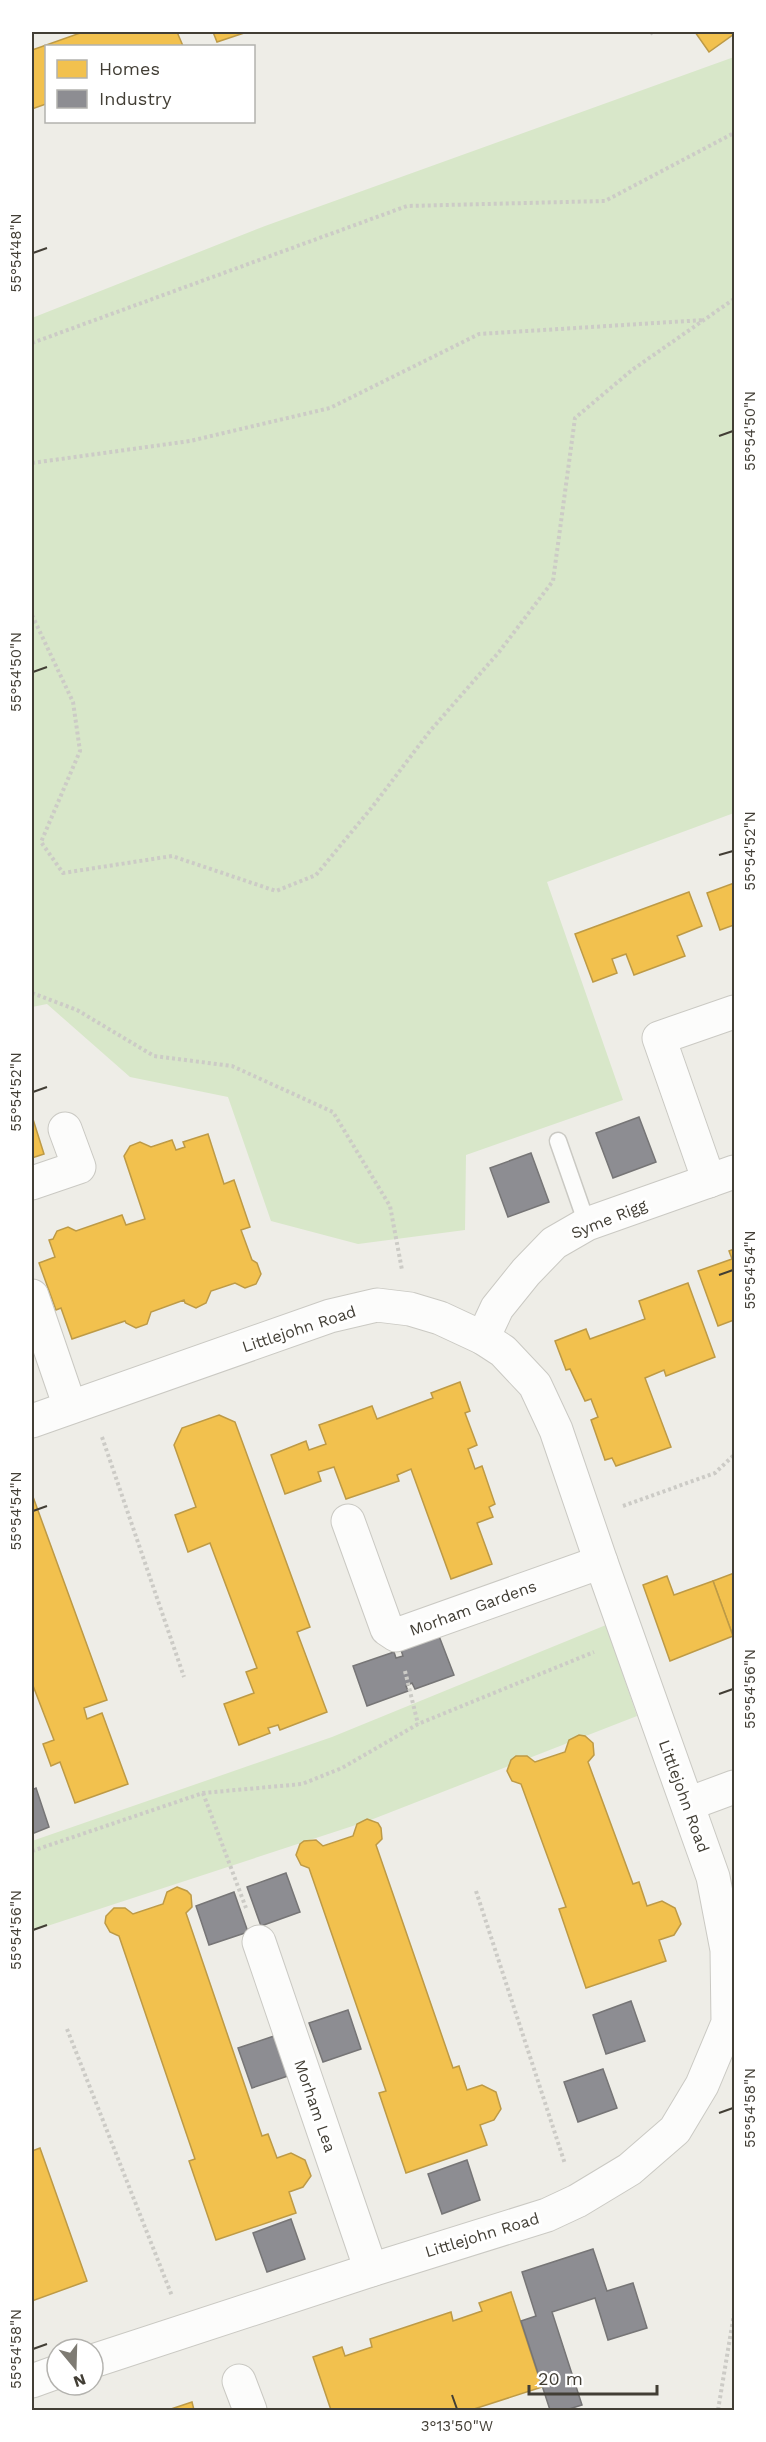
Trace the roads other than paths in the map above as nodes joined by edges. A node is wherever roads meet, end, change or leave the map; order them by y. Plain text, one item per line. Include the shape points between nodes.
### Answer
1 (735, 1012) edge
2 (65, 1129) dead end
3 (558, 1141) dead end
4 (722, 1176) edge
5 (32, 1183) edge
6 (587, 1224) junction
7 (32, 1296) edge
8 (483, 1338) junction
9 (80, 1404) junction
10 (32, 1421) edge
11 (348, 1521) dead end
12 (601, 1562) junction
13 (735, 1787) edge
14 (688, 1804) junction
15 (259, 1942) road end
16 (371, 2270) junction
17 (105, 2357) edge

1 - 4 street, Syme Rigg via 659,1038
2 - 5 street via 79,1167
3 - 6 lane
4 - 6 street, Syme Rigg
6 - 8 street, Syme Rigg via 554,1243 526,1272 497,1308
7 - 9 street
8 - 9 street, Littlejohn Road via 440,1318 377,1305 330,1316
8 - 12 street, Littlejohn Road via 503,1351 535,1385 556,1430
9 - 10 street, Littlejohn Road
11 - 12 street, Morham Gardens via 387,1629 396,1635
12 - 14 street, Littlejohn Road
13 - 14 street
14 - 16 street, Littlejohn Road via 713,1877 727,1950 728,2023 702,2085 675,2130 630,2169 547,2215
15 - 16 street, Morham Lea
16 - 17 street, Littlejohn Road

